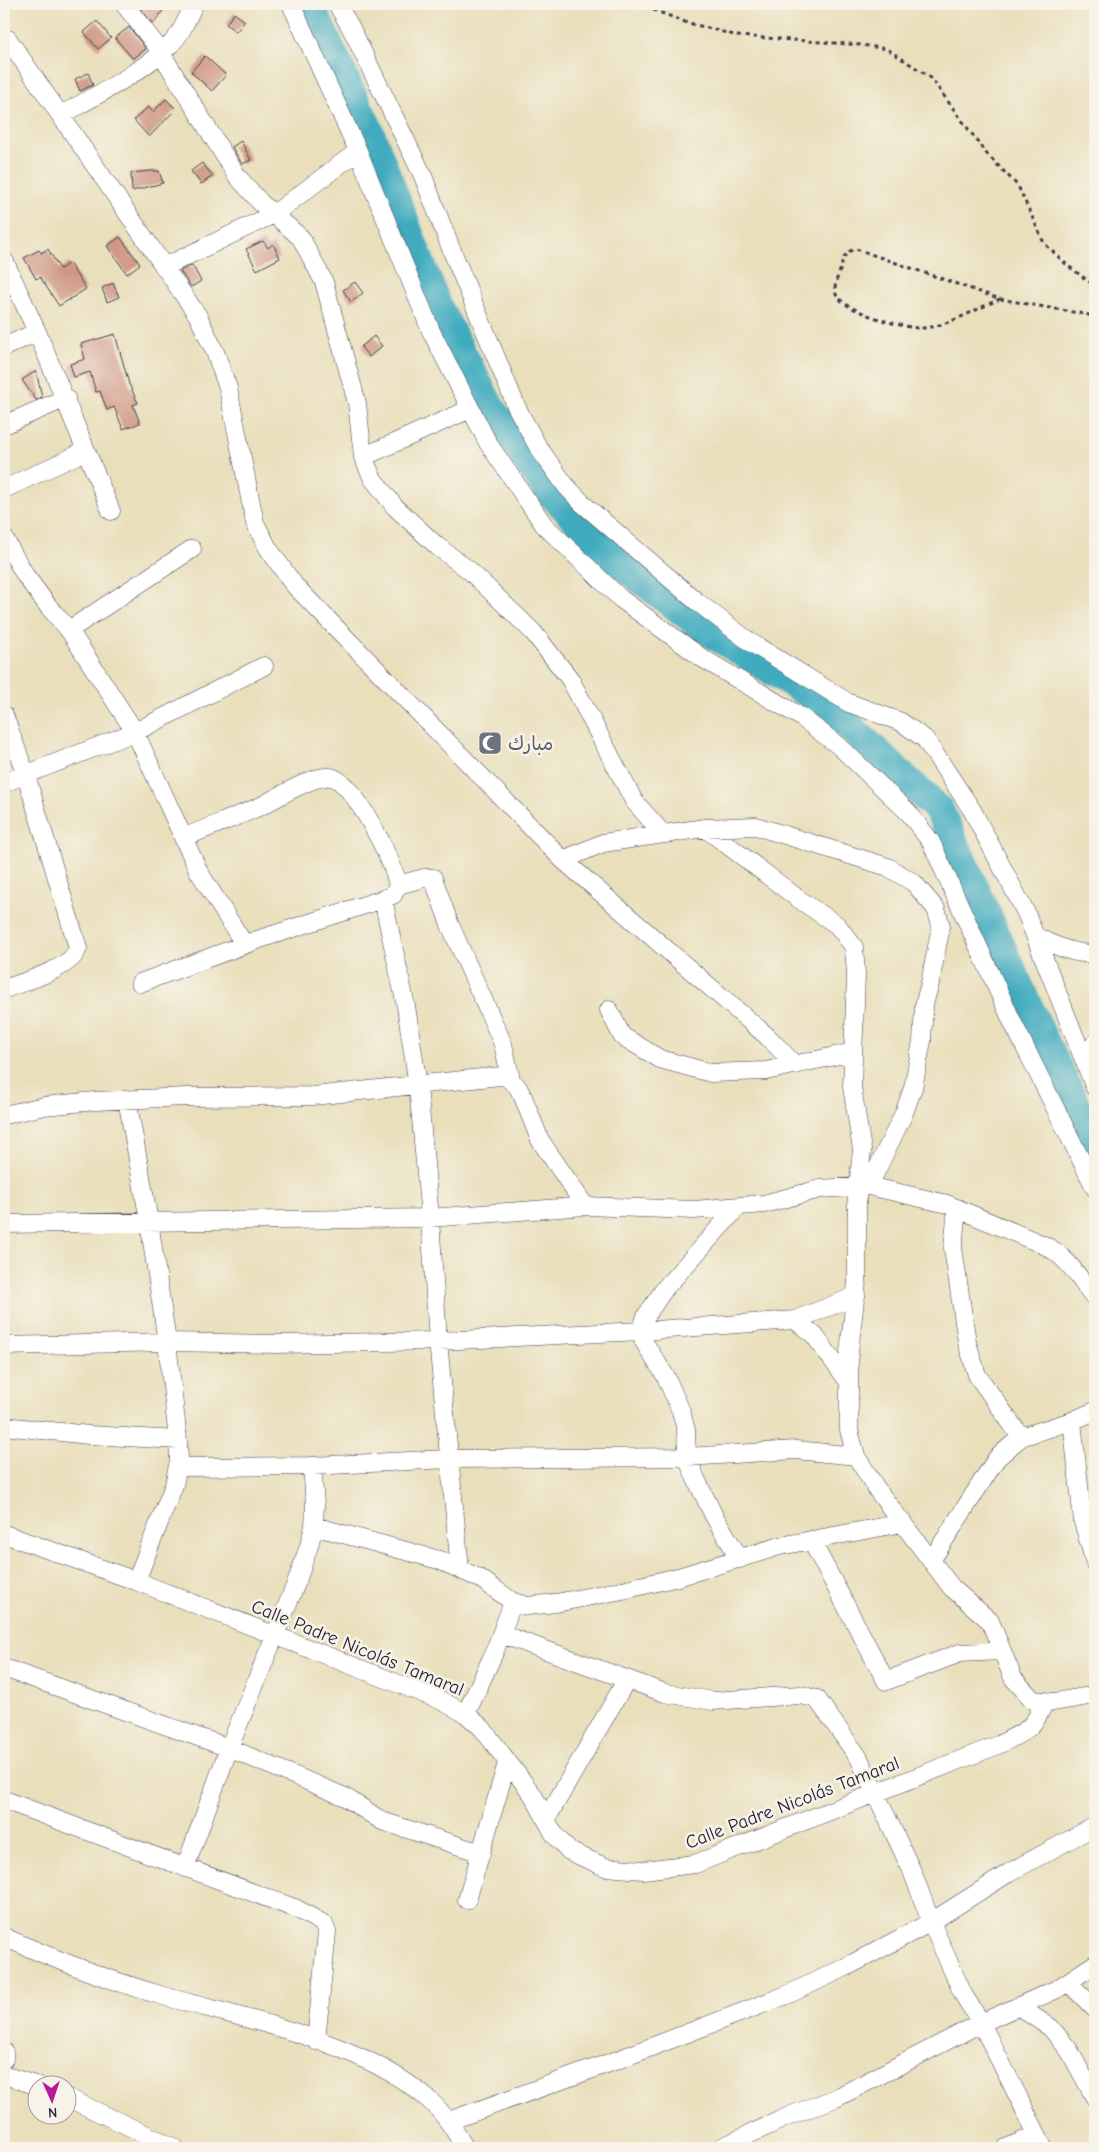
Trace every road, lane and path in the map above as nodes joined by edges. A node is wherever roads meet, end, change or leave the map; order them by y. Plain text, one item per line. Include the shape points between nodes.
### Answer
1 (124, 4) edge
2 (194, 4) edge
3 (292, 4) edge
4 (337, 4) edge
5 (638, 4) edge
6 (8, 39) dead end
7 (160, 52) junction
8 (61, 115) junction
9 (358, 151) junction
10 (274, 214) junction
11 (4, 260) edge
12 (164, 267) junction
13 (1095, 286) edge
14 (1000, 299) junction
15 (1095, 316) edge
16 (38, 332) junction
17 (4, 347) edge
18 (66, 398) junction
19 (470, 409) junction
20 (4, 425) edge
21 (86, 449) junction
22 (363, 457) junction
23 (4, 489) edge
24 (111, 511) dead end
25 (4, 538) edge
26 (192, 549) dead end
27 (69, 630) junction
28 (264, 666) dead end
29 (4, 715) edge
30 (135, 732) junction
31 (26, 775) junction
32 (4, 783) edge
33 (705, 828) junction
34 (663, 834) junction
35 (183, 838) junction
36 (563, 860) junction
37 (398, 885) junction
38 (383, 899) junction
39 (1035, 936) junction
40 (244, 944) junction
41 (1095, 954) edge
42 (140, 983) dead end
43 (4, 989) edge
44 (609, 1010) dead end
45 (1095, 1043) edge
46 (853, 1052) junction
47 (1085, 1062) junction
48 (794, 1064) junction
49 (511, 1080) junction
50 (418, 1086) junction
51 (1095, 1088) edge
52 (127, 1099) junction
53 (4, 1115) edge
54 (864, 1186) junction
55 (1095, 1188) edge
56 (585, 1206) junction
57 (738, 1207) junction
58 (957, 1208) junction
59 (430, 1218) junction
60 (149, 1221) junction
61 (4, 1224) edge
62 (856, 1296) junction
63 (1095, 1298) edge
64 (795, 1320) junction
65 (641, 1331) junction
66 (438, 1341) junction
67 (167, 1342) junction
68 (4, 1346) edge
69 (849, 1382) junction
70 (1095, 1411) edge
71 (1072, 1421) junction
72 (4, 1426) edge
73 (1021, 1437) junction
74 (178, 1440) junction
75 (856, 1456) junction
76 (687, 1457) junction
77 (448, 1458) junction
78 (312, 1466) junction
79 (179, 1467) junction
80 (903, 1523) junction
81 (314, 1526) junction
82 (4, 1534) edge
83 (811, 1540) junction
84 (740, 1558) junction
85 (931, 1561) junction
86 (1095, 1563) edge
87 (460, 1569) junction
88 (136, 1581) junction
89 (513, 1602) junction
90 (501, 1634) junction
91 (276, 1635) junction
92 (1002, 1650) junction
93 (4, 1668) edge
94 (627, 1680) junction
95 (1095, 1695) edge
96 (1045, 1701) junction
97 (466, 1714) junction
98 (229, 1748) junction
99 (507, 1763) junction
100 (875, 1794) junction
101 (4, 1800) edge
102 (547, 1818) junction
103 (1095, 1826) edge
104 (481, 1853) junction
105 (185, 1868) junction
106 (467, 1900) dead end
107 (931, 1922) junction
108 (4, 1937) edge
109 (1095, 1964) edge
110 (1068, 1982) junction
111 (1018, 2006) junction
112 (1095, 2009) edge
113 (981, 2023) junction
114 (316, 2040) junction
115 (4, 2052) edge
116 (4, 2059) edge
117 (4, 2075) edge
118 (28, 2083) edge
119 (1095, 2098) edge
120 (78, 2103) edge
121 (448, 2121) junction
122 (1041, 2141) edge
123 (174, 2148) edge
124 (465, 2148) edge
125 (720, 2148) edge
126 (1006, 2148) edge

1 - 7 street
2 - 7 street via 172,43
3 - 9 street
4 - 39 street via 423,176 517,408 538,447 566,486 612,531 750,642 848,703 901,722 924,739 972,810
5 - 13 path via 685,22 738,36 887,49 930,77 986,153 1018,186 1044,243
6 - 8 street
7 - 8 street via 124,80
7 - 10 street via 237,176
8 - 12 street
9 - 10 street
9 - 19 street via 431,331
10 - 12 street
10 - 22 street via 301,238 324,282 357,403
11 - 16 street
12 - 36 street via 198,316 215,352 228,388 256,523 268,548 294,585
14 - 14 path via 856,249 844,257 835,288 838,298 847,305 900,327 937,326
14 - 15 path
16 - 17 street
16 - 18 street
18 - 20 street
18 - 21 street
19 - 22 street
19 - 55 street via 488,443 544,525 622,600 702,658 801,717 839,746 909,813 931,842 1012,1021
21 - 23 street
21 - 24 street
22 - 34 street via 373,479 395,507 470,571 533,632 570,679 634,801
25 - 27 street via 25,575
26 - 27 street
27 - 30 street
28 - 30 street
29 - 31 street
30 - 31 street
30 - 35 street
31 - 32 street
31 - 43 street via 78,948 76,954 54,969
33 - 34 street
33 - 46 street via 837,925 854,946
33 - 54 street via 756,826 888,867 914,883 936,909 941,926 924,1005 922,1041 913,1088 904,1113
34 - 36 street via 603,842
35 - 37 street via 329,776 346,785 363,810
35 - 40 street via 199,872
36 - 48 street via 768,1037
37 - 38 street via 393,895
37 - 49 street via 433,878 450,925 504,1044
38 - 40 street
38 - 50 street via 406,1006
39 - 41 street via 1080,954
39 - 47 street
40 - 42 street
44 - 48 street via 622,1036 660,1059 711,1074 766,1071
45 - 47 street
46 - 48 street
46 - 54 street via 852,1087
47 - 51 street
49 - 50 street via 500,1076
49 - 56 street via 524,1097 540,1140
50 - 52 street via 313,1096
50 - 59 street
52 - 53 street via 44,1106
52 - 60 street
54 - 57 street via 820,1189 783,1200
54 - 58 street
54 - 62 street
56 - 57 street via 685,1210
56 - 59 street
57 - 65 street via 665,1288 646,1316
58 - 63 street via 1057,1252 1068,1261
58 - 73 street via 954,1248 967,1342 977,1375
59 - 60 street
59 - 66 street
60 - 61 street
60 - 67 street
62 - 64 street
62 - 69 street
64 - 65 street
64 - 69 street via 814,1335
65 - 66 street
65 - 76 street via 681,1411 686,1430
66 - 67 street
66 - 77 street
67 - 68 street
67 - 74 street
69 - 75 street via 849,1430
70 - 71 street
71 - 73 street
71 - 86 street via 1083,1522
72 - 74 street
73 - 85 street via 997,1458
74 - 79 street
75 - 76 street via 796,1450
75 - 80 street
76 - 77 street
76 - 84 street via 707,1501
77 - 78 street
77 - 87 street
78 - 79 street
78 - 81 street
79 - 88 street
80 - 83 street
80 - 85 street
81 - 87 street
81 - 91 street via 298,1581
82 - 88 street, Calle Padre Nicolás Tamaral
83 - 84 street
83 - 92 street via 886,1681 960,1653
84 - 89 street via 613,1592 527,1606
85 - 92 street via 952,1588 990,1621
87 - 89 street via 481,1579
88 - 91 street, Calle Padre Nicolás Tamaral
89 - 90 street
90 - 94 street
90 - 97 street
91 - 97 street, Calle Padre Nicolás Tamaral via 440,1700
91 - 98 street
92 - 96 street via 1013,1678 1033,1700
93 - 98 street
94 - 100 street via 664,1693 713,1701 800,1695 817,1699 859,1758
94 - 102 street
95 - 96 street
96 - 100 street, Calle Padre Nicolás Tamaral via 1029,1730
97 - 99 street, Calle Padre Nicolás Tamaral via 482,1728
98 - 104 street via 345,1798 382,1821
98 - 105 street
99 - 102 street, Calle Padre Nicolás Tamaral
99 - 104 street
100 - 102 street, Calle Padre Nicolás Tamaral via 695,1864 643,1870 605,1866 569,1851 554,1834
100 - 107 street via 912,1871
101 - 105 street
103 - 107 street via 1010,1872
104 - 106 street
105 - 114 street via 297,1909 324,1924 326,1932
107 - 113 street via 963,1994
107 - 121 street via 789,1994
108 - 114 street via 66,1965
109 - 110 street
110 - 111 street
110 - 112 street
111 - 113 street
111 - 119 street via 1051,2028 1069,2050
113 - 122 street
113 - 125 street via 836,2098
114 - 121 street via 346,2051 406,2083 430,2101
115 - 116 street
117 - 118 street
120 - 123 street
121 - 124 street
122 - 126 street

